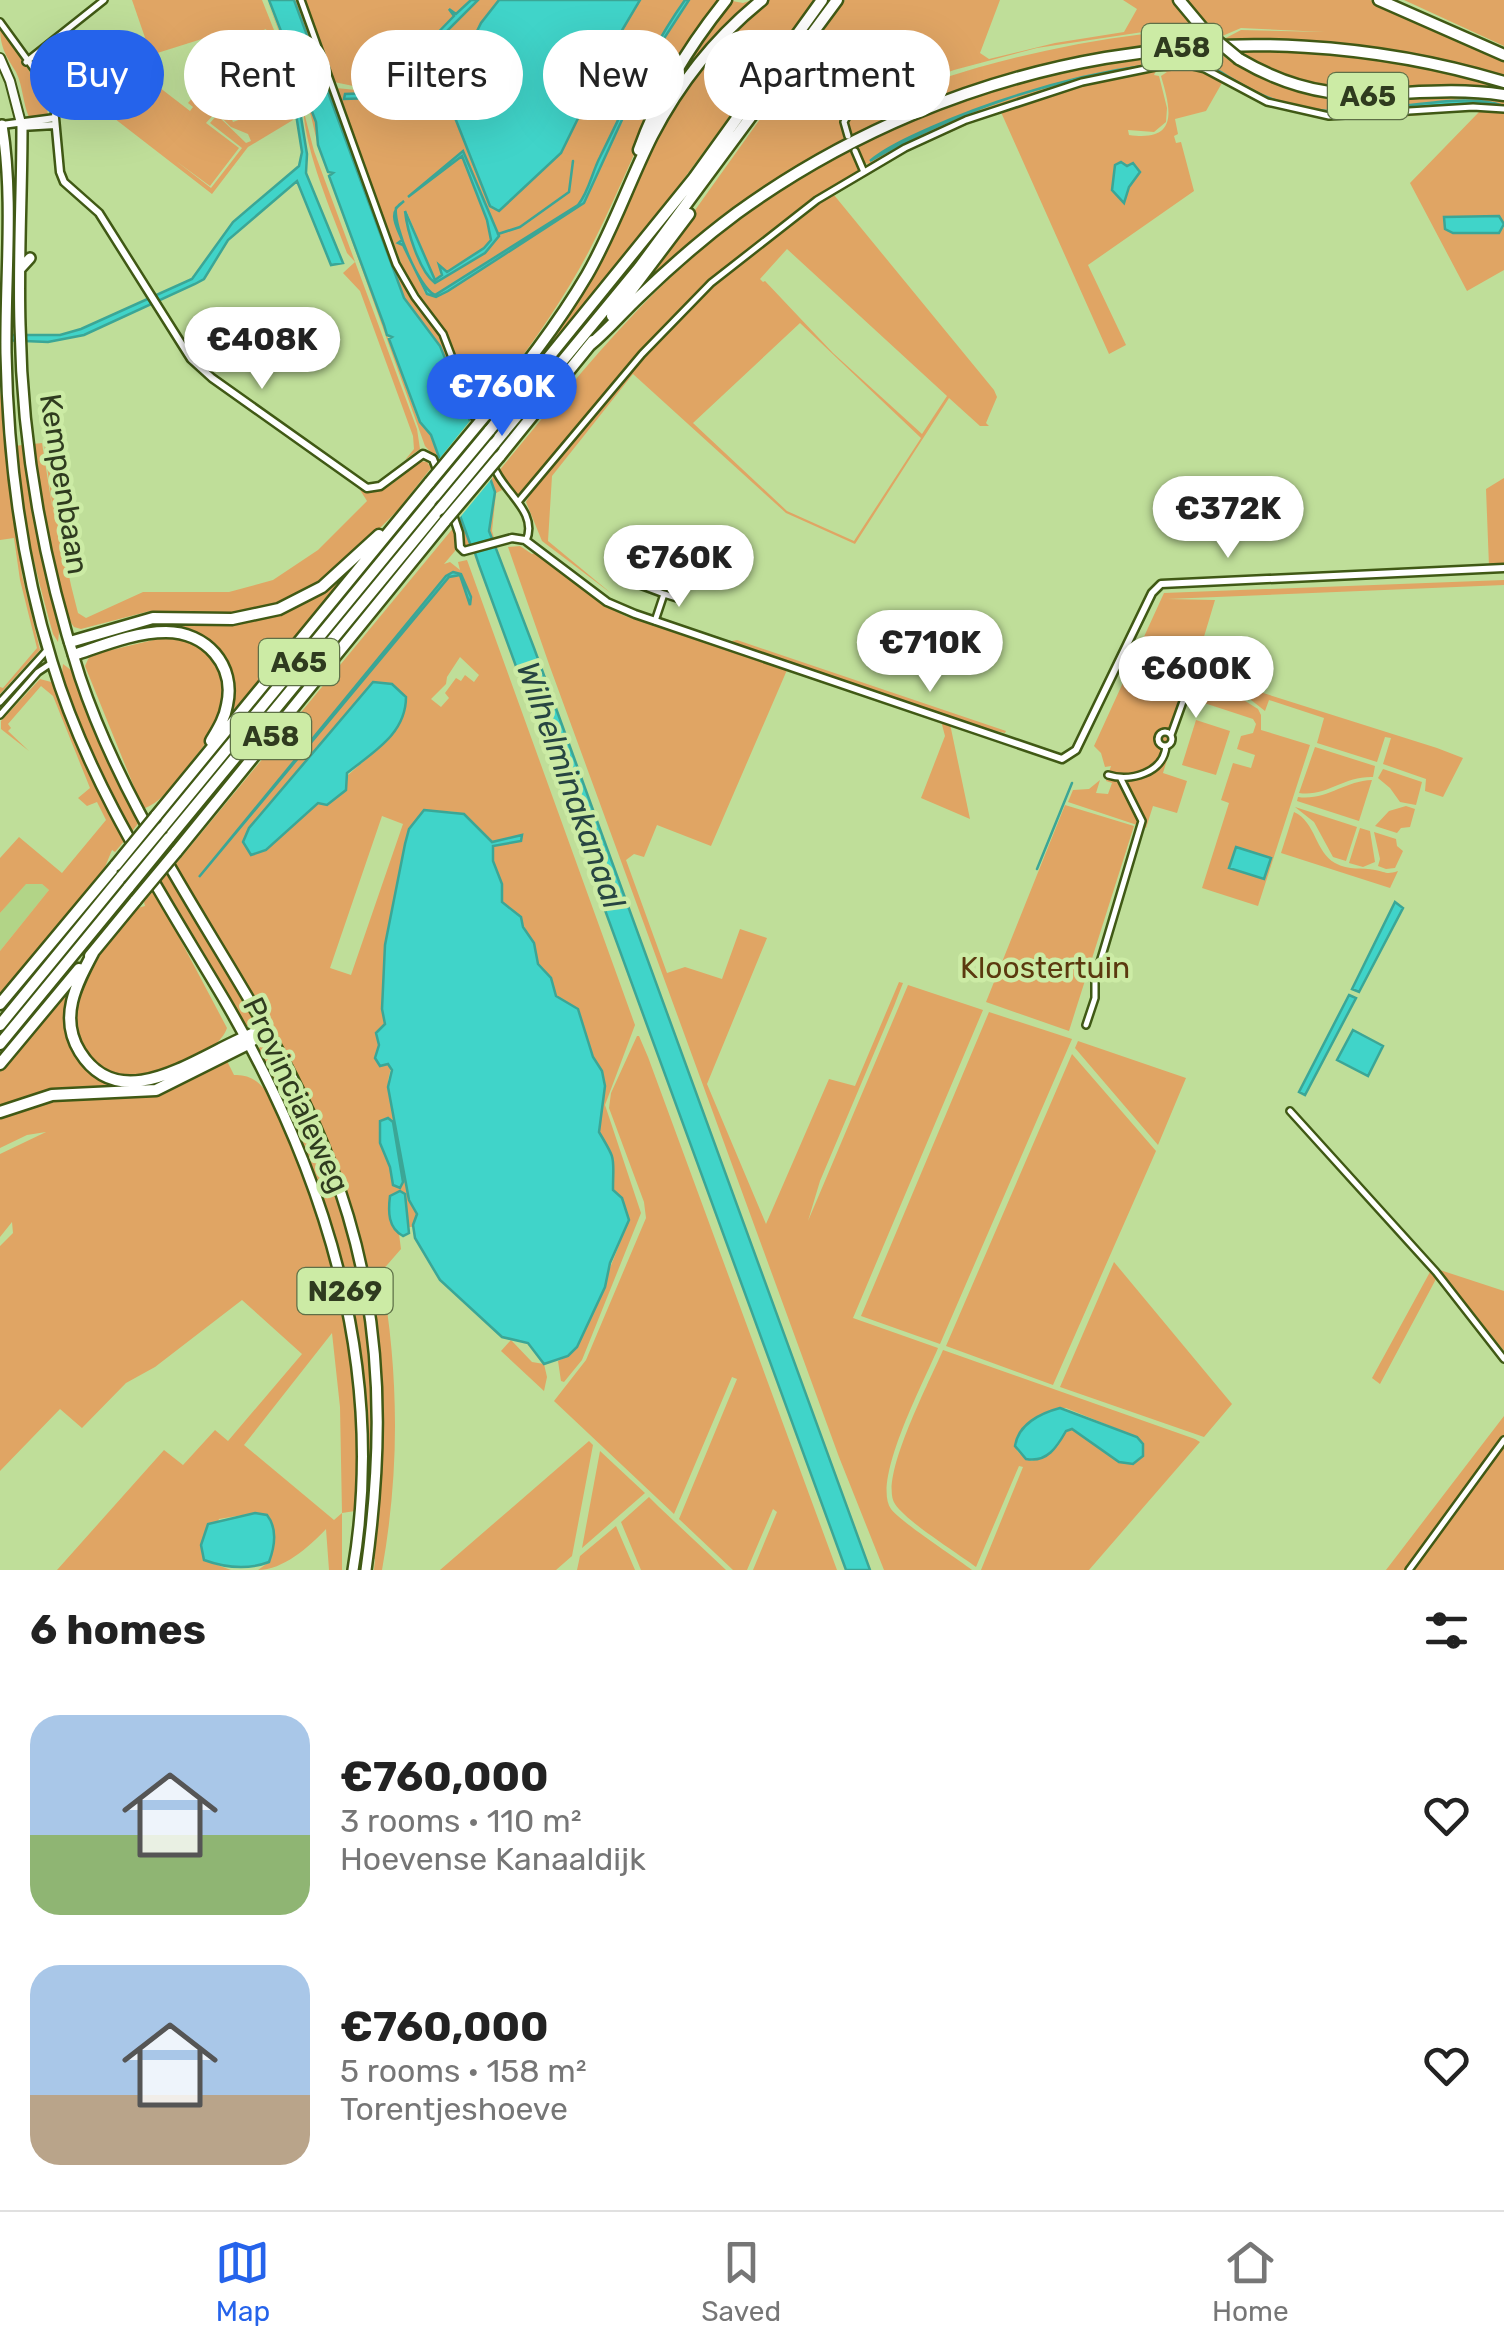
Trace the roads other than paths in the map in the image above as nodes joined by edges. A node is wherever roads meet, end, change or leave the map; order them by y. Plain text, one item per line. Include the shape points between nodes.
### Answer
1 (104, 0) edge
2 (301, 0) edge
3 (726, 0) edge
4 (762, 0) edge
5 (822, 0) edge
6 (837, 0) edge
7 (1179, 0) edge
8 (1379, 0) edge
9 (0, 22) edge
10 (1504, 55) edge
11 (0, 58) edge
12 (26, 62) junction
13 (1504, 82) edge
14 (1504, 95) edge
15 (1504, 109) edge
16 (845, 120) edge
17 (1, 122) edge
18 (55, 122) junction
19 (22, 124) junction
20 (848, 136) dead end
21 (855, 151) dead end
22 (864, 172) junction
23 (635, 173) junction
24 (710, 176) junction
25 (20, 205) junction
26 (30, 220) dead end
27 (4, 254) edge
28 (30, 258) dead end
29 (20, 269) junction
30 (1, 304) edge
31 (7, 319) junction
32 (590, 345) junction
33 (518, 502) junction
34 (403, 516) junction
35 (526, 541) junction
36 (1504, 568) edge
37 (640, 585) dead end
38 (664, 594) junction
39 (677, 598) dead end
40 (654, 621) junction
41 (70, 642) junction
42 (48, 649) junction
43 (74, 654) junction
44 (52, 662) junction
45 (1190, 682) dead end
46 (1, 708) edge
47 (1171, 735) junction
48 (1166, 746) junction
49 (199, 764) junction
50 (1108, 776) dead end
51 (1121, 779) junction
52 (166, 833) junction
53 (160, 894) joint
54 (186, 894) joint
55 (94, 951) junction
56 (0, 1004) edge
57 (0, 1025) edge
58 (1086, 1026) dead end
59 (266, 1029) junction
60 (246, 1040) junction
61 (0, 1044) edge
62 (0, 1064) edge
63 (1290, 1111) dead end
64 (0, 1112) edge
65 (1504, 1360) edge
66 (1504, 1440) edge
67 (353, 1570) edge
68 (366, 1570) edge
69 (1408, 1570) edge

1 - 12 street
2 - 33 street via 396,264 443,334 496,474
3 - 23 highway via 667,89 639,148
4 - 23 highway, A58 via 682,86
5 - 52 highway, A65, bridge via 694,178
6 - 24 highway, A65
7 - 14 highway, A65, bridge via 1239,60 1282,82 1330,94
8 - 10 highway
9 - 12 street
11 - 19 main road, Kempenbaan
12 - 18 street via 53,95
13 - 32 highway, A58 via 1370,52 1281,45 1146,51 1010,79 930,106 790,178 704,239
15 - 22 street via 1329,116 1268,102 1196,66 1155,68 1001,107
16 - 20 street
17 - 19 street
17 - 27 highway, Kempenbaan via 8,168
18 - 19 street
18 - 35 street via 64,182 99,214 201,369 367,488 429,455 464,552
19 - 25 highway, Kempenbaan
21 - 22 street
22 - 33 street via 776,229 685,307
23 - 34 highway, A58, bridge via 562,315
24 - 32 highway, A58
24 - 52 highway, A65, bridge
25 - 26 highway
25 - 29 highway, Kempenbaan
27 - 31 highway, Kempenbaan
28 - 29 highway
29 - 41 highway, Kempenbaan / N269 via 28,444
30 - 31 highway
31 - 42 highway, Kempenbaan / N269 via 10,446
32 - 55 highway, A58, bridge
33 - 35 street via 530,528
34 - 41 highway, A58 via 322,587 280,609 232,619 153,618
34 - 49 highway, A58
35 - 40 street via 607,602
36 - 40 street via 1161,584 1078,746 1062,758
37 - 38 street
38 - 39 street
38 - 40 street
41 - 42 highway
41 - 43 highway, Kempenbaan / N269
42 - 44 highway, Kempenbaan / N269
42 - 46 street
43 - 44 highway
43 - 49 highway, A58 via 161,632 192,636 208,646 225,670 229,697
43 - 54 highway, Kempenbaan / N269 via 126,783
44 - 46 street
44 - 53 highway, Kempenbaan / N269 via 100,782
45 - 47 street
47 - 48 street
47 - 48 street via 1158,737
48 - 51 street via 1153,768
49 - 56 highway, A58, bridge
50 - 51 street
51 - 58 street via 1142,821
52 - 57 highway, A65, bridge via 122,876
52 - 61 highway, A65, bridge
53 - 60 highway, Provincialeweg / N269
54 - 59 highway, Provincialeweg / N269
55 - 60 highway, A58 via 71,1000 70,1018 79,1050 103,1074 154,1080
55 - 62 highway, A58
59 - 60 highway, A58
59 - 68 highway, Provincialeweg / N269 via 326,1152 368,1294 380,1423
60 - 64 highway, A58 via 156,1090 52,1095
60 - 67 highway, Provincialeweg / N269 via 304,1159 345,1290 362,1444
63 - 65 street via 1436,1272
66 - 69 street

